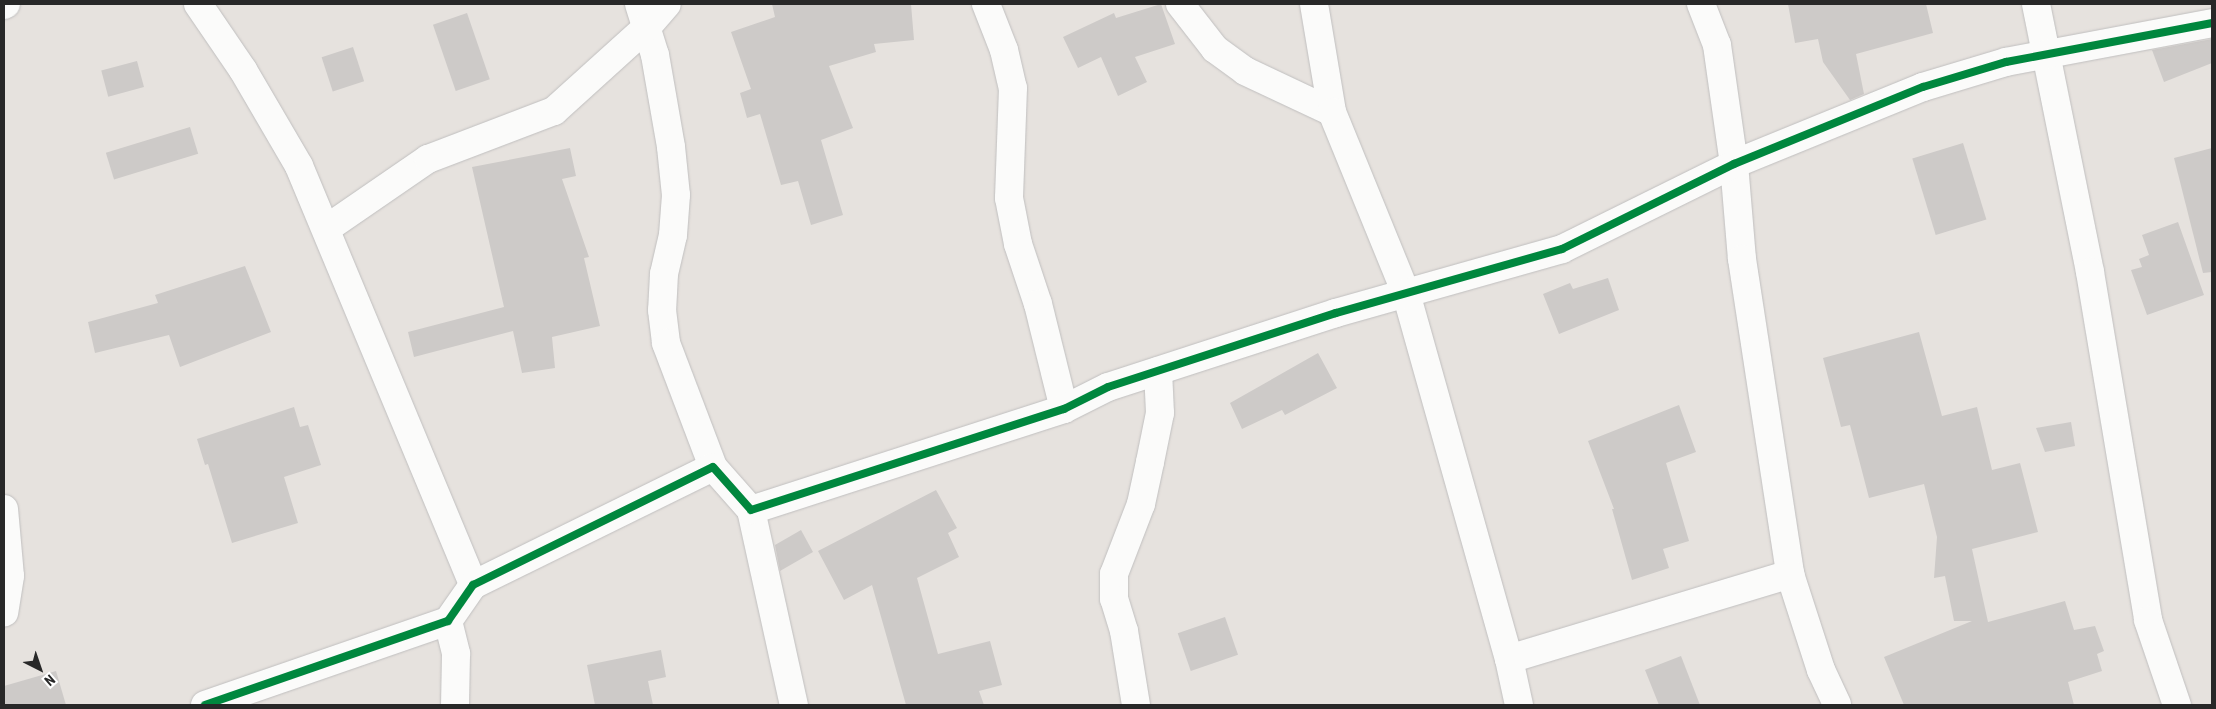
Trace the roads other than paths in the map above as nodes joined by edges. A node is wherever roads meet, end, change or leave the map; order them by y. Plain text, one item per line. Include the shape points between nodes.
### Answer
1 (198, 4) edge
2 (667, 4) edge
3 (986, 4) edge
4 (1180, 4) edge
5 (1314, 4) edge
6 (1701, 4) edge
7 (2036, 4) edge
8 (643, 16) edge
9 (2212, 23) edge
10 (2048, 54) junction
11 (1332, 112) junction
12 (1734, 164) junction
13 (326, 229) junction
14 (1406, 293) junction
15 (1158, 371) junction
16 (1064, 409) junction
17 (713, 468) junction
18 (4, 509) edge
19 (751, 510) junction
20 (1790, 574) junction
21 (474, 585) junction
22 (4, 613) edge
23 (448, 621) junction
24 (1509, 659) junction
25 (206, 705) edge
26 (455, 705) edge
27 (794, 705) edge
28 (1136, 705) edge
29 (1519, 705) edge
30 (1837, 705) edge
31 (2177, 705) edge

1 - 13 street via 279,129
2 - 8 street
3 - 16 street via 1004,50 1012,88 1009,198 1018,244 1038,304
4 - 11 street via 1215,49 1245,71
5 - 11 street
6 - 12 street via 1717,45
7 - 10 street
8 - 13 street via 554,111 428,160
8 - 17 street via 671,147 676,196 673,235 664,274 662,310 666,343
9 - 10 street
10 - 12 street via 2006,62 1924,87
10 - 31 street via 2090,272 2148,620
11 - 14 street
12 - 14 street via 1562,249
12 - 20 street via 1742,259 1783,511
13 - 21 street
14 - 15 street
14 - 24 street
15 - 16 street via 1108,387
15 - 28 street via 1160,414 1141,504 1114,574 1114,599 1124,630
16 - 19 street
17 - 19 street
17 - 21 street
18 - 22 street via 10,576
19 - 27 street
20 - 24 street
20 - 30 street via 1815,653
21 - 23 street
23 - 25 street
23 - 26 street via 456,654
24 - 29 street

